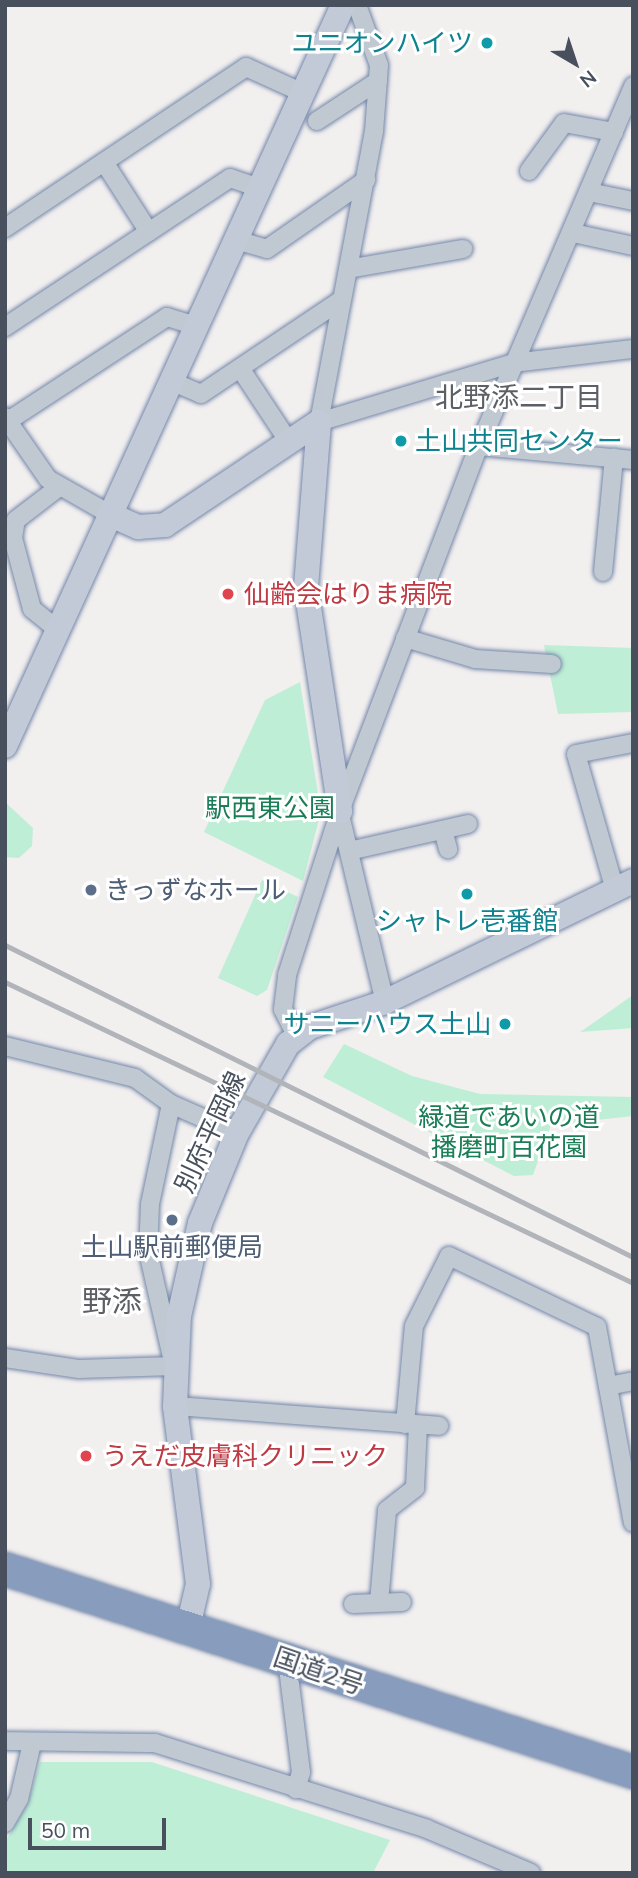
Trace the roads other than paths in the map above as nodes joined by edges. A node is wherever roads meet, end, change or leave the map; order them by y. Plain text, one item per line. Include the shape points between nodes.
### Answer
1 (343, 5) edge
2 (357, 5) edge
3 (379, 81) junction
4 (303, 93) junction
5 (631, 98) edge
6 (317, 121) dead end
7 (614, 132) junction
8 (104, 162) junction
9 (529, 171) dead end
10 (366, 180) junction
11 (259, 188) junction
12 (589, 192) junction
13 (633, 201) edge
14 (5, 228) edge
15 (149, 232) junction
16 (573, 233) junction
17 (236, 240) junction
18 (633, 246) edge
19 (463, 249) dead end
20 (353, 268) junction
21 (340, 301) junction
22 (197, 326) junction
23 (5, 327) edge
24 (633, 349) edge
25 (513, 363) junction
26 (240, 368) junction
27 (173, 382) junction
28 (7, 419) edge
29 (319, 422) junction
30 (289, 442) junction
31 (479, 446) junction
32 (614, 458) junction
33 (633, 460) edge
34 (59, 486) junction
35 (111, 515) junction
36 (603, 572) dead end
37 (58, 630) junction
38 (405, 638) junction
39 (552, 664) dead end
40 (633, 743) edge
41 (5, 746) edge
42 (340, 811) junction
43 (468, 824) dead end
44 (443, 830) junction
45 (448, 849) dead end
46 (349, 851) junction
47 (624, 886) edge
48 (385, 1002) junction
49 (296, 1035) junction
50 (5, 1046) edge
51 (171, 1104) junction
52 (237, 1133) junction
53 (5, 1358) edge
54 (174, 1366) junction
55 (633, 1381) edge
56 (608, 1386) junction
57 (175, 1406) junction
58 (412, 1425) junction
59 (439, 1426) dead end
60 (625, 1445) edge
61 (629, 1488) edge
62 (633, 1523) edge
63 (5, 1569) edge
64 (379, 1602) junction
65 (402, 1602) dead end
66 (353, 1604) dead end
67 (188, 1627) junction
68 (286, 1660) junction
69 (5, 1741) edge
70 (32, 1743) junction
71 (633, 1772) edge
72 (296, 1789) junction
73 (5, 1823) edge
74 (531, 1873) edge

1 - 4 street
2 - 3 street via 368,26
3 - 6 street
3 - 10 street
4 - 8 street via 246,67
4 - 11 street
5 - 7 street
7 - 9 street via 564,123
7 - 12 street
8 - 14 street
8 - 15 street
10 - 17 street via 267,249
10 - 20 street
11 - 15 street via 230,178
11 - 17 street
12 - 13 street
12 - 16 street
15 - 23 street
16 - 18 street
16 - 25 street
17 - 22 street
19 - 20 street
20 - 21 street
21 - 26 street
21 - 29 street
22 - 27 street
22 - 28 street via 167,317
24 - 25 street
25 - 29 street
25 - 31 street
26 - 27 street via 201,394
26 - 30 street
27 - 35 street
28 - 34 street
29 - 30 street
29 - 42 street via 306,588
30 - 35 street via 165,525 138,527
31 - 32 street
31 - 38 street
32 - 33 street
32 - 36 street
34 - 35 street
34 - 37 street via 16,520 13,538 32,608
35 - 37 street
37 - 41 street
38 - 39 street via 475,659
38 - 42 street
40 - 47 street via 576,754
42 - 46 street
42 - 49 street via 287,975 283,1009
43 - 44 street
44 - 45 street
44 - 46 street
46 - 48 street
47 - 48 street
48 - 49 street
49 - 52 street, 別府平岡線
50 - 51 street via 135,1078
51 - 52 street
51 - 54 street via 150,1204 148,1252 161,1331
52 - 54 street, 別府平岡線 via 200,1223
53 - 54 street via 79,1369
54 - 57 street, 別府平岡線
55 - 56 street
56 - 58 street via 597,1327 449,1256 414,1326
56 - 60 street
57 - 58 street
57 - 67 street, 別府平岡線 via 198,1584
58 - 59 street
58 - 64 street via 415,1488 387,1510
60 - 61 street
61 - 62 street
63 - 67 highway, 国道2号
64 - 65 street
64 - 66 street
67 - 68 highway, 国道2号
68 - 71 highway, 国道2号
68 - 72 street via 301,1772
69 - 70 street
70 - 72 street via 155,1743
70 - 73 street via 19,1800
72 - 74 street via 448,1836

